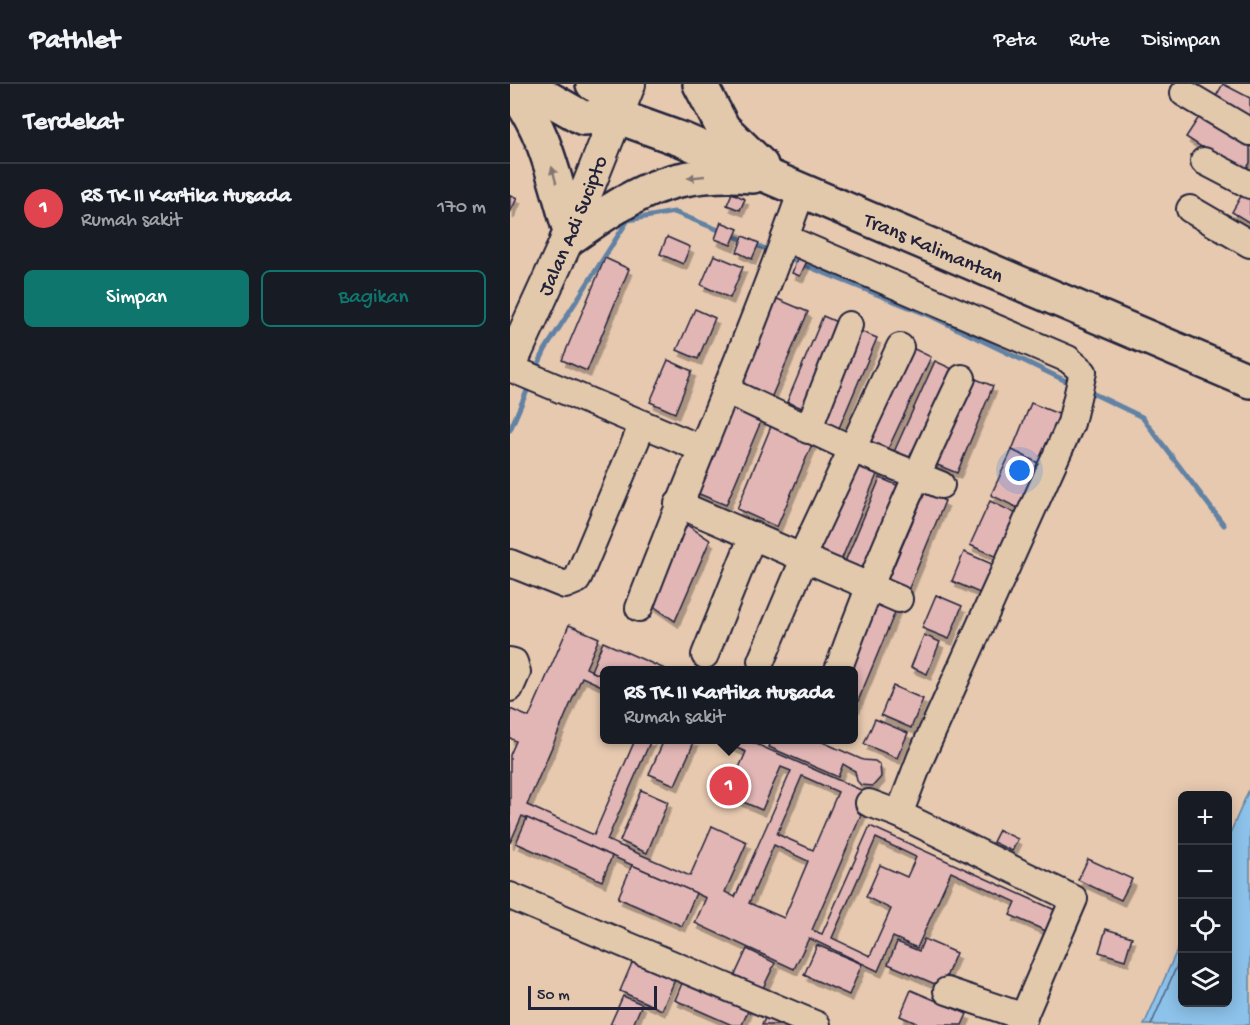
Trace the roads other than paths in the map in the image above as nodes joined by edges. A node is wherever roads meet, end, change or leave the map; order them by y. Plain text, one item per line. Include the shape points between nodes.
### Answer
1 (523, 84) edge
2 (593, 84) edge
3 (629, 84) edge
4 (700, 84) edge
5 (510, 86) edge
6 (1185, 93) dead end
7 (616, 116) junction
8 (1250, 132) edge
9 (1204, 161) dead end
10 (789, 184) junction
11 (1250, 185) edge
12 (1190, 209) dead end
13 (568, 236) junction
14 (785, 238) junction
15 (1250, 244) edge
16 (849, 324) dead end
17 (900, 348) dead end
18 (510, 367) edge
19 (962, 378) dead end
20 (1250, 381) edge
21 (725, 390) junction
22 (642, 426) junction
23 (808, 430) junction
24 (700, 448) junction
25 (852, 449) junction
26 (916, 475) junction
27 (941, 485) dead end
28 (678, 504) junction
29 (753, 535) junction
30 (804, 556) junction
31 (510, 563) edge
32 (869, 585) junction
33 (899, 599) dead end
34 (639, 608) dead end
35 (705, 655) dead end
36 (510, 661) edge
37 (760, 661) dead end
38 (839, 666) edge
39 (510, 688) edge
40 (869, 803) dead end
41 (898, 814) junction
42 (510, 896) edge
43 (947, 991) dead end
44 (1022, 1021) edge
45 (817, 1025) edge

1 - 7 highway via 583,118
2 - 7 highway via 601,88
3 - 7 main road, Jalan Adi Sucipto
4 - 10 highway via 723,128 743,150
13 -> 5 highway via 548,151 528,109
6 - 8 street
7 - 10 highway, Trans Kalimantan
7 - 13 main road, Jalan Adi Sucipto
9 - 11 street
10 -> 13 highway via 708,176 659,184 624,200
10 - 14 street
10 - 20 highway, Trans Kalimantan
12 - 15 street
13 - 18 main road, Jalan Adi Sucipto
14 - 21 street
14 - 41 street via 1068,359 1083,372 1071,423
16 - 23 street
17 - 25 street
18 - 22 street
19 - 26 street
21 - 23 street
21 - 24 street
22 - 24 street
22 - 31 street via 577,580 565,585
23 - 25 street
24 - 28 street
25 - 26 street
25 - 30 street
26 - 27 street
26 - 32 street
28 - 29 street
28 - 34 street
29 - 30 street
29 - 35 street
30 - 32 street
30 - 37 street
32 - 33 street
32 - 38 street
36 - 39 street via 517,672
40 - 41 street
41 - 44 street via 1074,899
42 - 45 street
43 - 44 street

